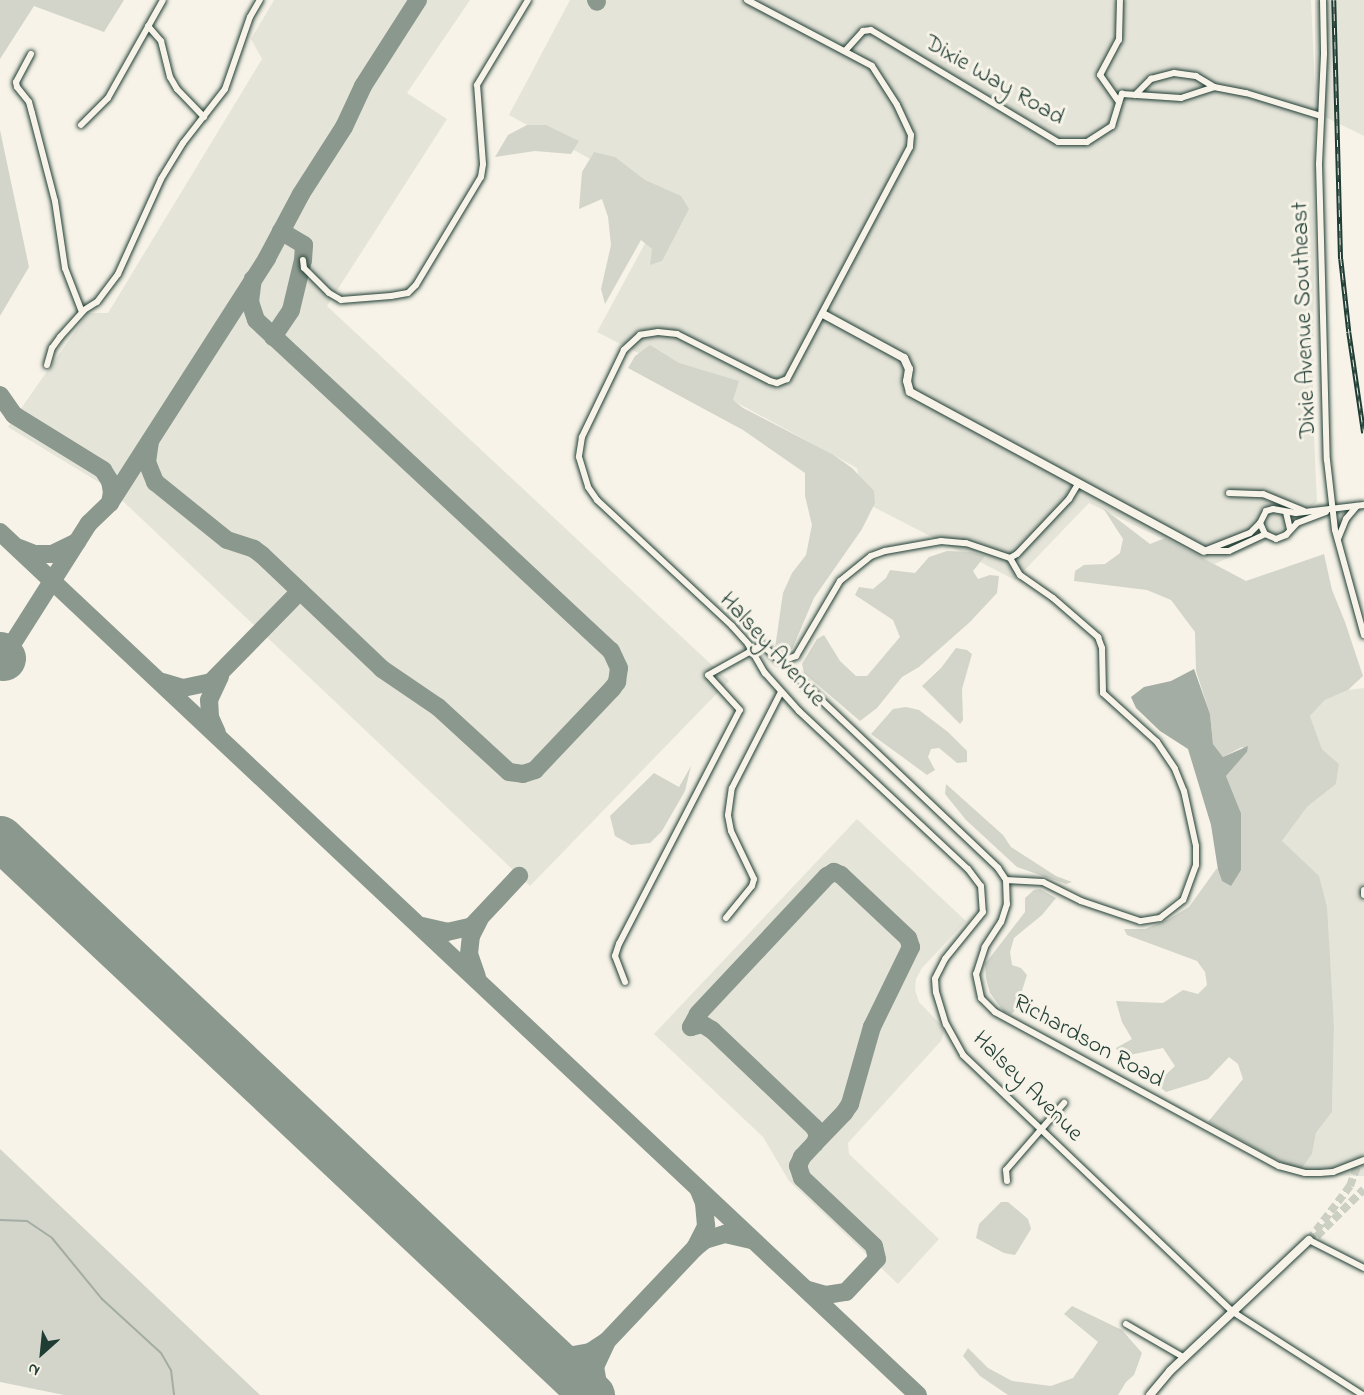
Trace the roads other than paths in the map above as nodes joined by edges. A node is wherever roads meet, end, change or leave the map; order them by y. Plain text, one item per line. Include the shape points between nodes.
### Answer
1 (163, 0) edge
2 (260, 0) edge
3 (528, 0) edge
4 (747, 0) edge
5 (1120, 0) edge
6 (1323, 0) edge
7 (148, 26) junction
8 (845, 51) junction
9 (31, 54) dead end
10 (1214, 87) junction
11 (1135, 96) junction
12 (1119, 102) junction
13 (1321, 116) junction
14 (204, 117) junction
15 (81, 125) dead end
16 (303, 260) dead end
17 (82, 312) junction
18 (822, 314) junction
19 (47, 365) dead end
20 (1078, 484) junction
21 (1229, 493) dead end
22 (1360, 505) edge
23 (1332, 510) junction
24 (1305, 511) junction
25 (1286, 512) junction
26 (1260, 523) junction
27 (1290, 528) junction
28 (1265, 534) junction
29 (1338, 539) junction
30 (1203, 551) junction
31 (1010, 558) junction
32 (1364, 635) edge
33 (752, 652) junction
34 (798, 678) dead end
35 (781, 692) junction
36 (1006, 880) junction
37 (1364, 890) edge
38 (1364, 895) edge
39 (726, 918) dead end
40 (625, 982) dead end
41 (1064, 1103) dead end
42 (1041, 1129) junction
43 (1364, 1160) edge
44 (1007, 1181) dead end
45 (1309, 1240) joint
46 (1364, 1268) edge
47 (1233, 1312) junction
48 (1126, 1324) dead end
49 (1185, 1358) junction
50 (1150, 1395) edge
51 (1363, 1395) edge

1 - 7 street
2 - 14 street via 250,17 225,88
3 - 16 street via 477,85 481,177 416,285 408,293 340,300 304,268
4 - 8 street, Halsey Avenue
5 - 12 street via 1119,40 1100,75
6 - 13 street, Dixie Avenue Southeast
7 - 14 street via 161,41 177,89
7 - 15 street via 108,98
8 - 12 street, Dixie Way Road via 863,31 872,30 1058,142 1087,142 1112,126
8 - 18 street, Halsey Avenue via 872,66 882,80 911,135 910,147
9 - 17 street via 16,87 29,102 55,201 65,268
10 - 11 street via 1181,98
10 - 11 street via 1196,76 1174,73 1151,79
10 - 13 street
11 - 12 street via 1122,94
13 - 23 street, Dixie Avenue Southeast via 1325,424
14 - 17 street via 161,179 108,290
17 - 19 street via 52,348
18 - 20 street via 904,358 909,369 910,392
18 - 33 street, Halsey Avenue via 792,372 777,383 676,334 640,336 624,350 579,448 584,478 597,500 732,626
20 - 30 street
20 - 31 street via 1069,499
21 - 24 street via 1263,494
22 - 23 street
22 - 29 street via 1346,519
23 - 24 street
23 - 27 street
23 - 29 street, Dixie Avenue Southeast
24 - 25 street
25 - 26 street via 1280,508 1266,511
25 - 27 street
26 - 28 street
26 - 30 street via 1250,533
27 - 28 street via 1282,537 1270,538
28 - 30 street via 1229,551
29 - 32 street, Dixie Avenue Southeast
31 - 33 street via 966,543 941,541 885,550 871,556 840,581 796,656 778,658 762,645
31 - 36 street via 1020,575 1098,638 1102,648 1103,693 1157,742 1175,769 1190,813 1197,856 1183,900 1169,913 1150,921 1104,910 1043,882
33 - 35 street, Halsey Avenue
33 - 40 street via 708,675 740,710 619,944 615,956
34 - 36 street via 998,868
35 - 39 street via 732,788 728,815 731,831 754,879
35 - 42 street, Halsey Avenue via 968,869 981,886 983,912 939,968 936,992 946,1024 963,1055
36 - 43 street, Richardson Road via 1007,903 1001,922 982,953 976,974 981,998 1000,1016 1279,1166 1320,1173
37 - 38 street
41 - 42 street
42 - 44 street via 1006,1170
42 - 47 street, Halsey Avenue
45 - 46 street
45 - 47 street
47 - 49 street
47 - 51 street, Halsey Avenue
48 - 49 street
49 - 50 street

